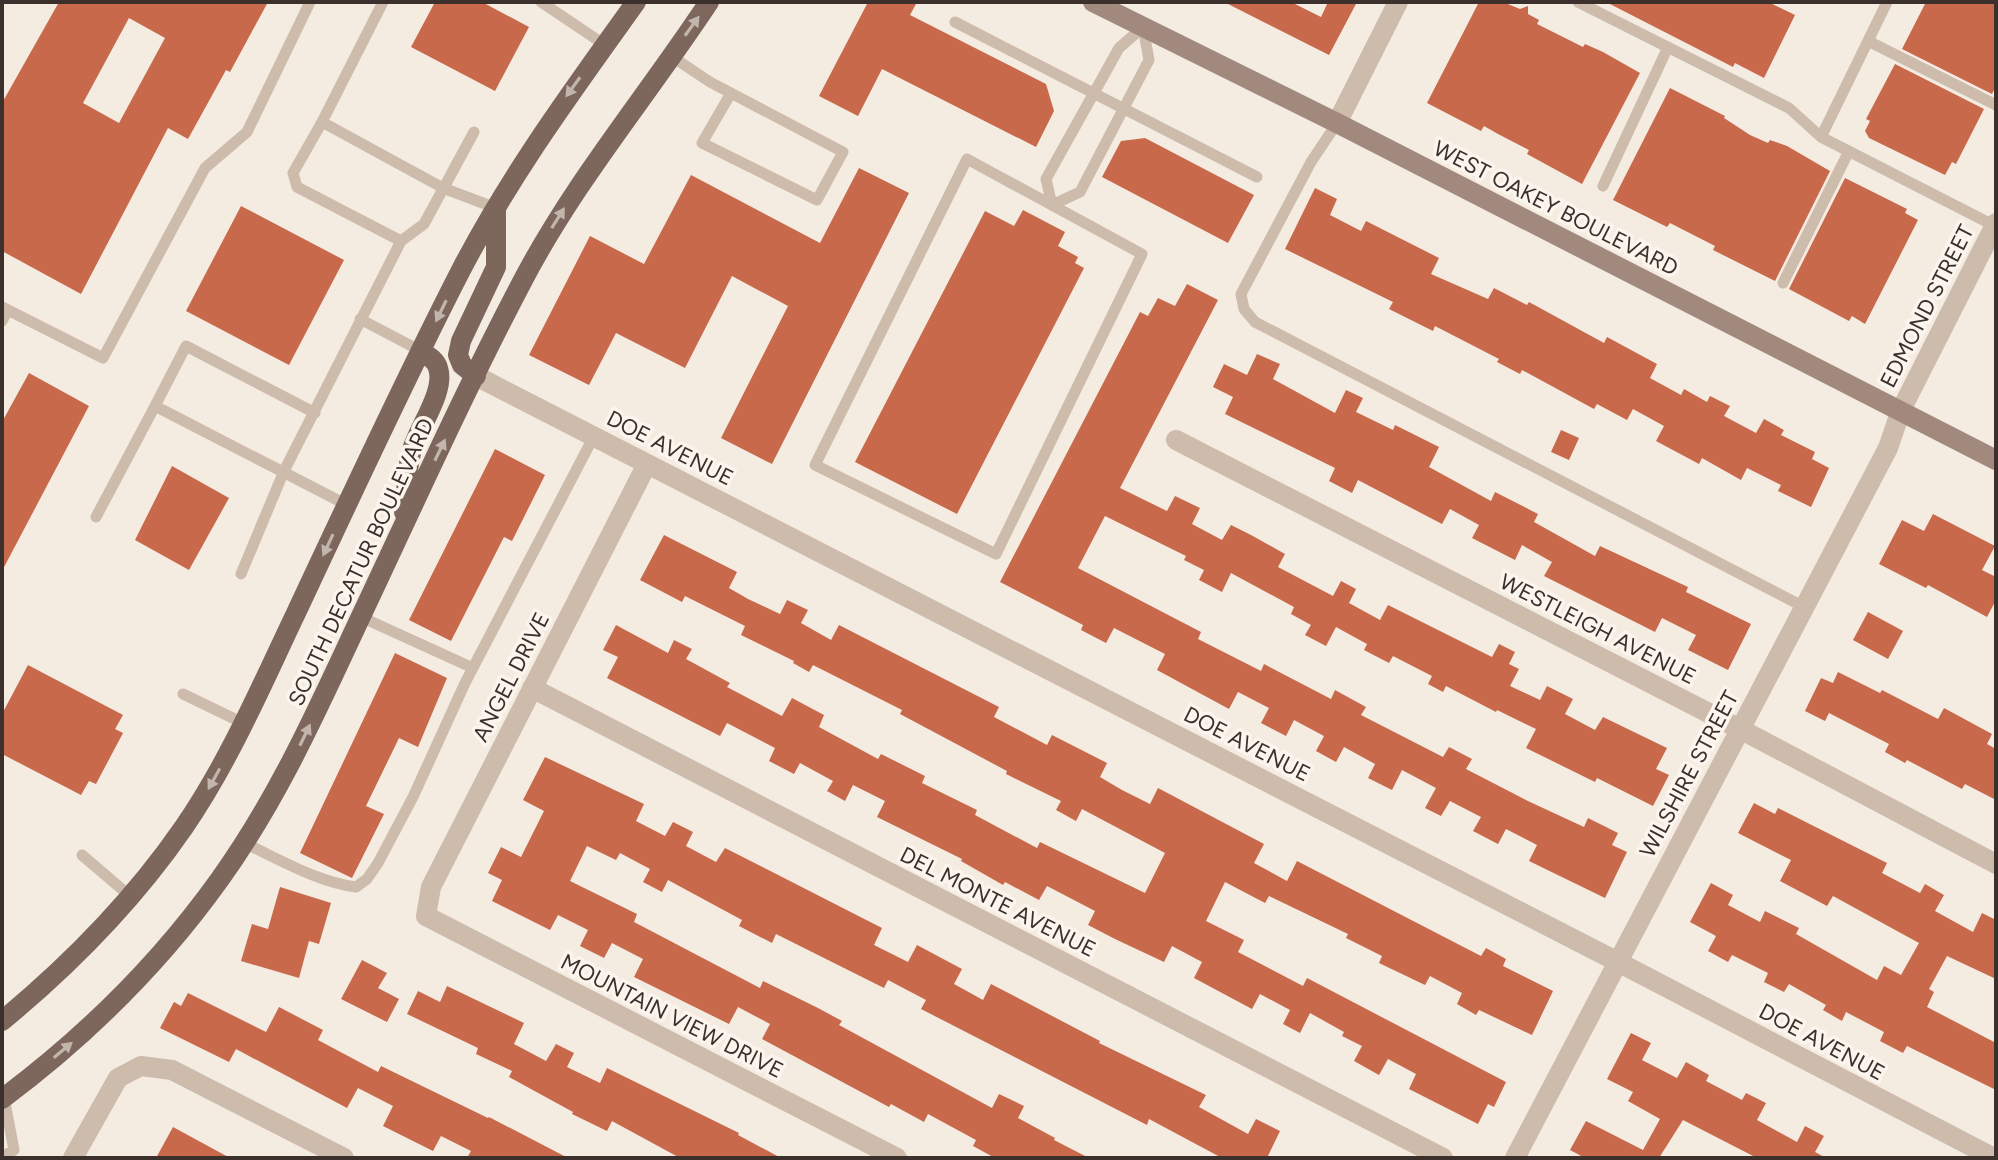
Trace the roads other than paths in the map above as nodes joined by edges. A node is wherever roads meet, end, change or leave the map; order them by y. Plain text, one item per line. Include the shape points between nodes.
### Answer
1 (310, 2) edge
2 (383, 2) edge
3 (541, 2) edge
4 (636, 2) edge
5 (709, 2) edge
6 (1093, 2) edge
7 (1398, 2) edge
8 (1578, 2) edge
9 (1887, 2) edge
10 (955, 22) dead end
11 (1143, 27) junction
12 (1868, 41) junction
13 (605, 45) junction
14 (1668, 47) junction
15 (671, 56) junction
16 (731, 93) junction
17 (1094, 93) junction
18 (1996, 105) edge
19 (1124, 108) junction
20 (322, 122) junction
21 (1337, 123) junction
22 (474, 132) dead end
23 (1821, 137) junction
24 (1849, 151) junction
25 (1257, 177) dead end
26 (1603, 186) dead end
27 (443, 188) junction
28 (1052, 205) junction
29 (496, 208) junction
30 (1995, 224) edge
31 (401, 241) junction
32 (1783, 283) dead end
33 (4, 313) edge
34 (360, 319) junction
35 (421, 351) junction
36 (476, 376) junction
37 (155, 406) junction
38 (1901, 410) junction
39 (315, 413) junction
40 (594, 436) junction
41 (1176, 440) dead end
42 (1996, 460) edge
43 (647, 464) junction
44 (284, 471) junction
45 (347, 505) junction
46 (96, 517) dead end
47 (403, 528) junction
48 (241, 574) dead end
49 (1804, 607) junction
50 (361, 617) junction
51 (473, 668) junction
52 (532, 688) junction
53 (183, 694) dead end
54 (243, 723) junction
55 (1740, 729) junction
56 (244, 843) junction
57 (82, 855) dead end
58 (1996, 864) edge
59 (131, 897) junction
60 (426, 916) joint
61 (1618, 962) junction
62 (2, 1021) edge
63 (3, 1098) edge
64 (2, 1157) edge
65 (73, 1158) edge
66 (344, 1158) edge
67 (897, 1158) edge
68 (1443, 1158) edge
69 (1515, 1158) edge
70 (1994, 1158) edge

1 - 33 lane via 247,132 205,168 103,358
2 - 20 lane
3 - 13 lane
4 - 13 main road, SOUTH DECATUR BOULEVARD
15 -> 5 main road, SOUTH DECATUR BOULEVARD
6 - 11 main road, WEST OAKEY BOULEVARD
7 - 21 street
8 - 14 lane
9 - 12 lane
10 - 17 lane
11 - 17 lane via 1119,48
11 - 19 lane via 1149,60
11 - 21 main road, WEST OAKEY BOULEVARD
12 - 18 lane
12 - 23 lane
13 -> 29 main road, SOUTH DECATUR BOULEVARD
14 - 23 lane via 1789,108
14 - 26 lane
15 - 16 lane
36 -> 15 main road, SOUTH DECATUR BOULEVARD via 544,242
16 - 16 lane via 843,152 817,200 702,143
17 - 19 lane
17 - 28 lane via 1046,179
19 - 25 lane
19 - 28 lane via 1080,192
20 - 27 lane
20 - 31 lane via 293,173 297,187
21 - 38 main road, WEST OAKEY BOULEVARD
21 - 49 lane via 1241,294 1244,309 1255,322
22 - 27 lane
23 - 24 lane
24 - 30 lane
24 - 32 lane
27 - 29 lane
27 - 31 lane via 424,224
28 - 28 lane via 1142,254 996,554 815,465 967,159
29 -> 35 main road, SOUTH DECATUR BOULEVARD
29 - 36 main road via 496,267 458,355
30 - 38 street, EDMOND STREET
31 - 34 lane
34 - 35 lane
34 - 39 lane
35 - 45 main road, SOUTH DECATUR BOULEVARD
35 - 47 main road via 439,369 439,381 411,451
36 - 40 street, DOE AVENUE
47 -> 36 main road, SOUTH DECATUR BOULEVARD
37 - 39 lane via 186,346
37 - 44 lane
37 - 46 lane
38 - 42 main road, WEST OAKEY BOULEVARD
38 - 49 street, WILSHIRE STREET via 1888,448
39 - 44 lane
40 - 43 street, DOE AVENUE
40 - 51 lane
41 - 55 street, WESTLEIGH AVENUE
43 - 52 street, ANGEL DRIVE
43 - 61 street, DOE AVENUE
44 - 45 lane
44 - 48 lane
45 -> 54 main road, SOUTH DECATUR BOULEVARD
47 - 50 main road, SOUTH DECATUR BOULEVARD
49 - 55 street, WILSHIRE STREET
50 - 51 lane
56 -> 50 main road, SOUTH DECATUR BOULEVARD via 287,771
51 - 56 lane via 413,797 367,879 356,887 345,886
52 - 60 street, ANGEL DRIVE via 431,887
52 - 68 street, DEL MONTE AVENUE
53 - 54 lane
54 -> 59 main road, SOUTH DECATUR BOULEVARD via 185,826
55 - 58 street, WESTLEIGH AVENUE
55 - 61 street, WILSHIRE STREET
63 -> 56 main road, SOUTH DECATUR BOULEVARD via 86,1030 142,975
57 - 59 lane
59 - 62 main road, SOUTH DECATUR BOULEVARD via 76,957
60 - 67 street, MOUNTAIN VIEW DRIVE
61 - 69 street, WILSHIRE STREET
61 - 70 street, DOE AVENUE
63 - 64 lane via 14,1150
65 - 66 street via 118,1078 141,1066 172,1070

